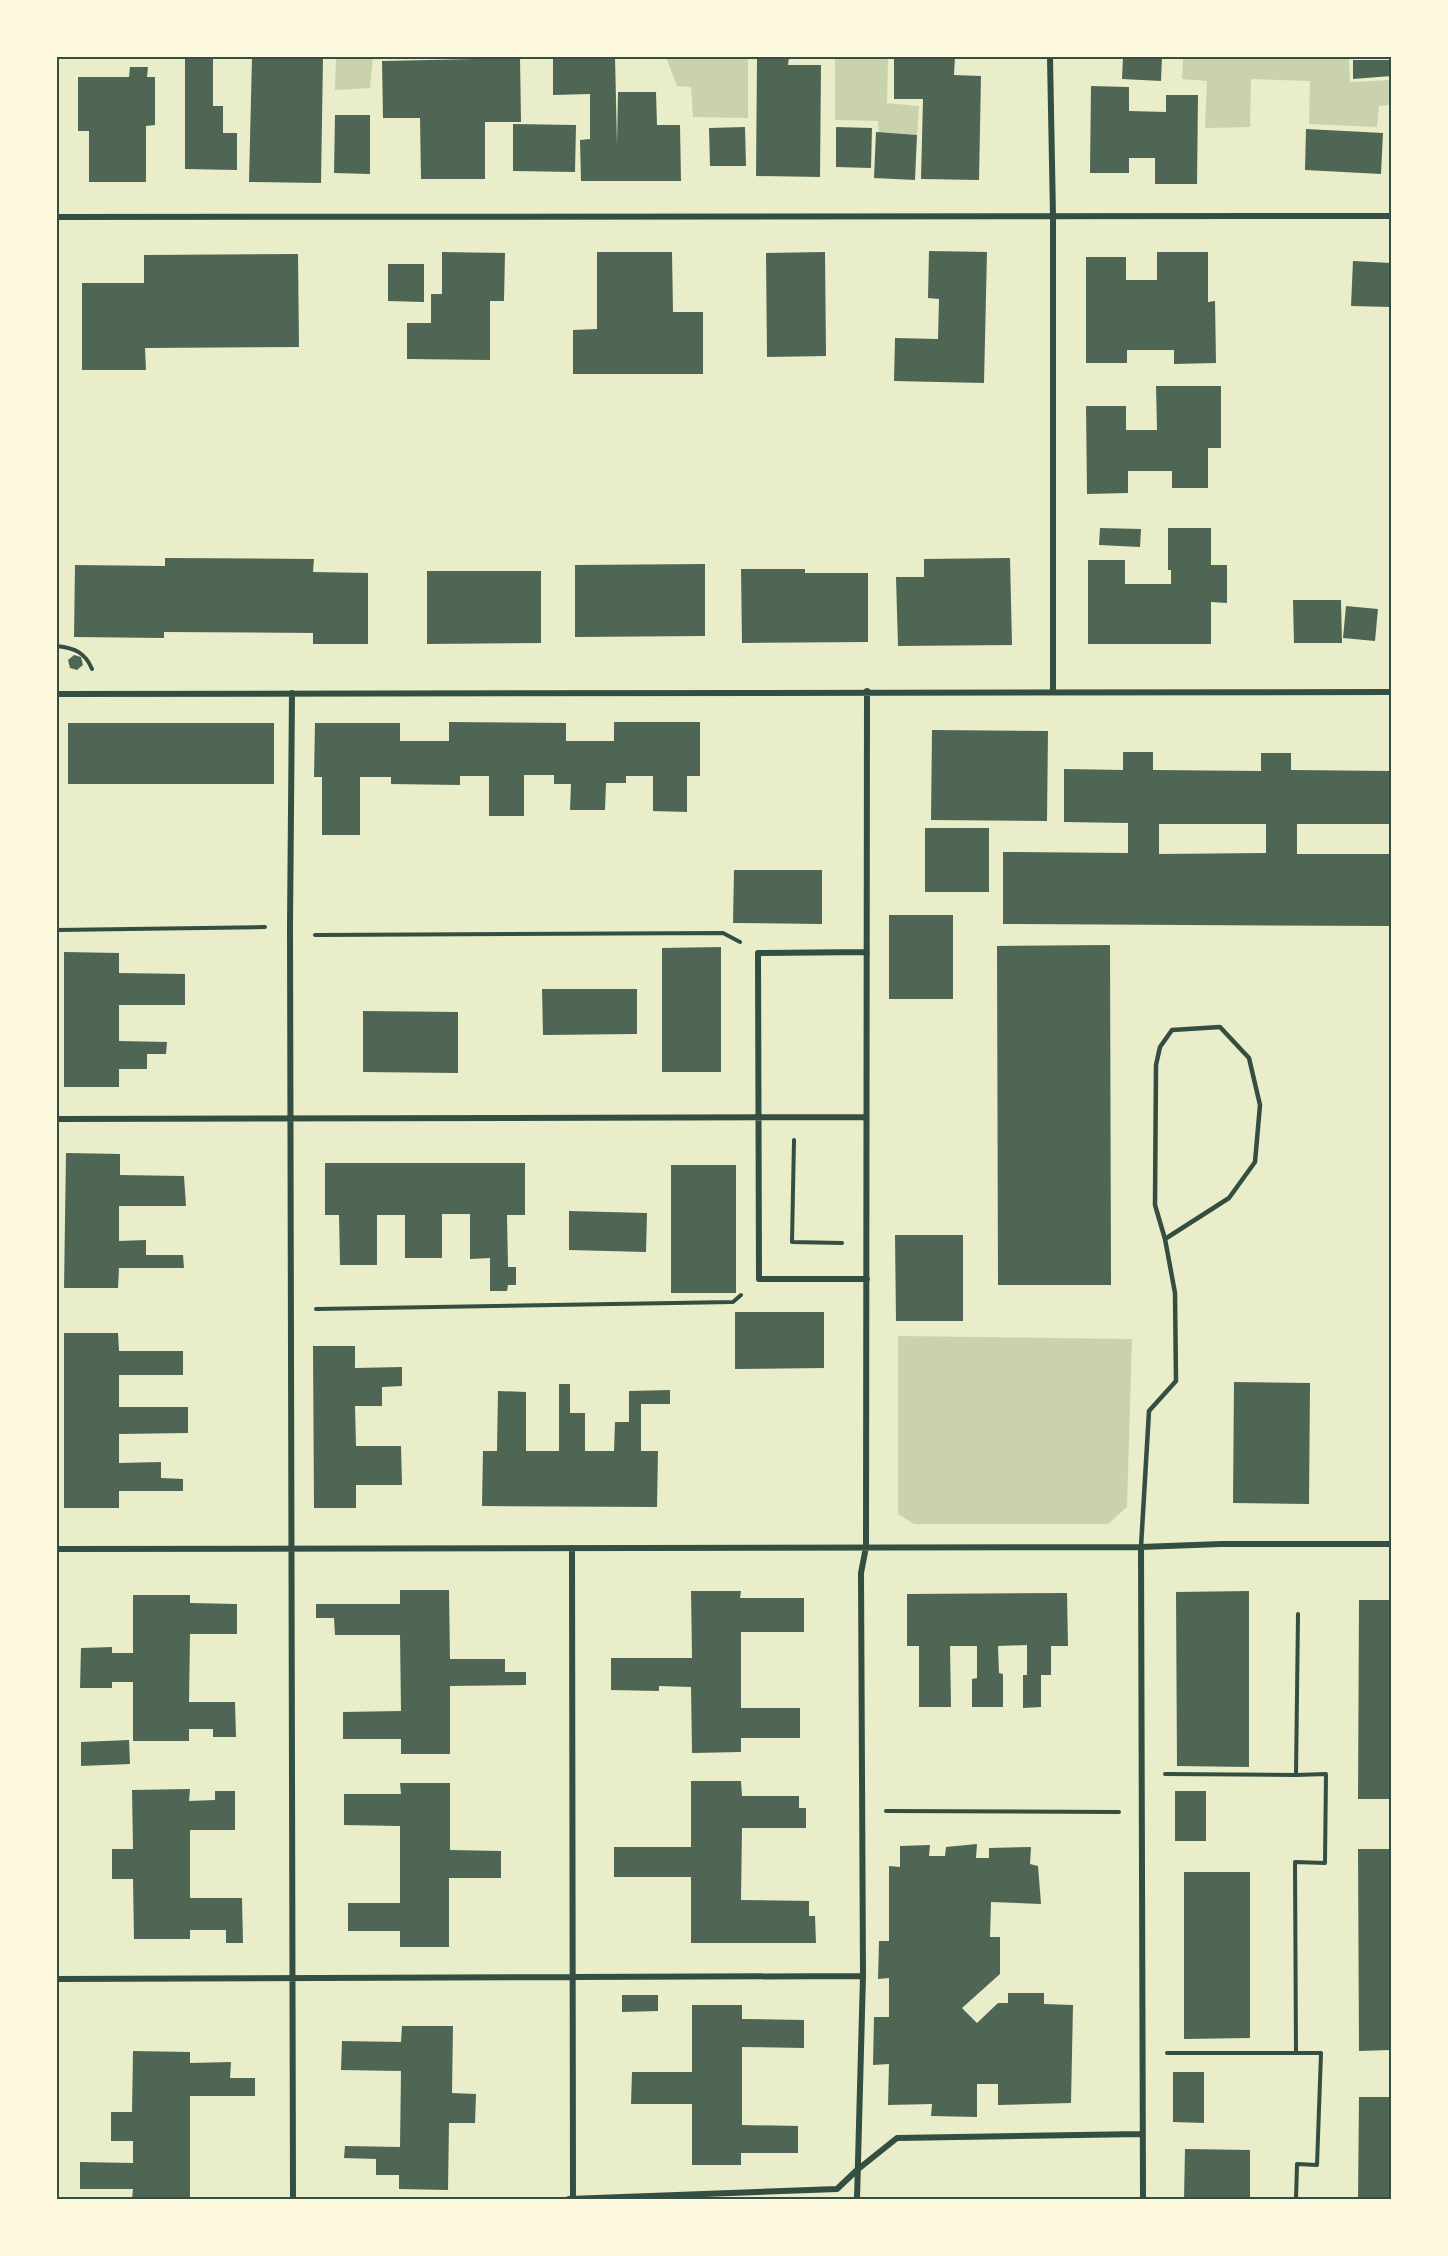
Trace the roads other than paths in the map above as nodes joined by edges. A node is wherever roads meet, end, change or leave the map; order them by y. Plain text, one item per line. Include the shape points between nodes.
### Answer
1 (1050, 57) edge
2 (1053, 216) junction
3 (1391, 216) edge
4 (57, 217) edge
5 (867, 691) junction
6 (1053, 692) junction
7 (1391, 692) edge
8 (292, 693) junction
9 (57, 694) edge
10 (867, 952) junction
11 (758, 1116) junction
12 (866, 1117) junction
13 (57, 1119) edge
14 (290, 1119) junction
15 (1166, 1239) junction
16 (867, 1280) junction
17 (1391, 1544) edge
18 (866, 1547) junction
19 (1141, 1547) junction
20 (291, 1548) junction
21 (572, 1548) junction
22 (57, 1549) edge
23 (573, 1976) junction
24 (863, 1976) junction
25 (292, 1977) junction
26 (57, 1978) edge
27 (1142, 2134) junction
28 (857, 2170) junction
29 (572, 2198) edge
30 (293, 2199) edge
31 (857, 2199) edge
32 (1143, 2199) edge

1 - 2 street
2 - 3 street
2 - 4 street
2 - 6 street
5 - 6 street
5 - 8 street
5 - 10 street
6 - 7 street
8 - 9 street
8 - 14 street
10 - 11 street via 758,952
10 - 12 street
11 - 12 street
11 - 14 street
11 - 16 street via 759,1279
12 - 16 street
13 - 14 street
14 - 20 street
15 - 15 lane via 1155,1205 1156,1065 1160,1047 1172,1030 1220,1027 1249,1058 1260,1105 1255,1162 1229,1198
15 - 19 lane via 1175,1293 1176,1382 1149,1411
16 - 18 street
17 - 19 street
18 - 19 street
18 - 21 street
18 - 24 street via 861,1573
19 - 27 street
20 - 21 street
20 - 22 street
20 - 25 street
21 - 23 street
23 - 24 street
23 - 25 street
23 - 29 street
24 - 28 street
25 - 26 street
25 - 30 street
27 - 28 street via 897,2138
27 - 32 street
28 - 29 street via 837,2189
28 - 31 street

